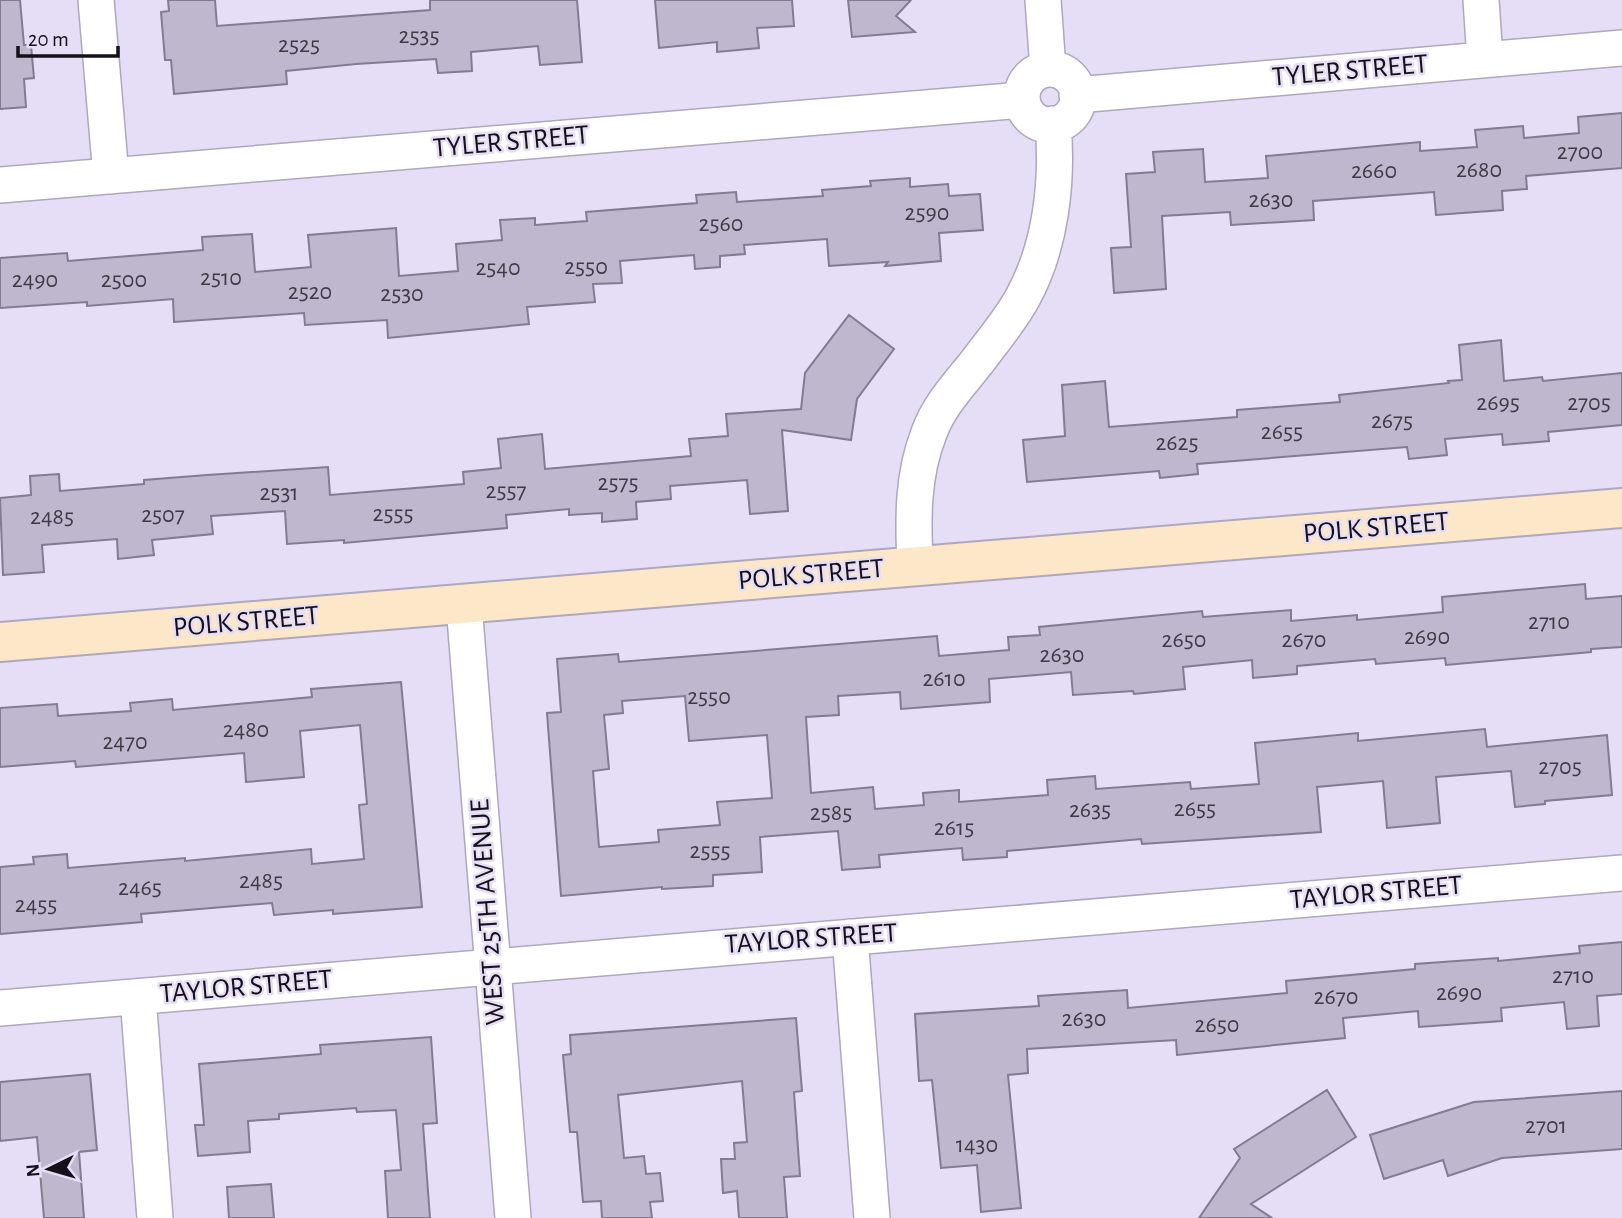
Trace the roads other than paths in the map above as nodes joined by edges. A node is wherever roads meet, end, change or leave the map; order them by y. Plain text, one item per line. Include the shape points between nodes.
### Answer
1 (96, 0) edge
2 (1043, 0) edge
3 (1481, 0) edge
4 (1622, 48) edge
5 (1485, 59) junction
6 (1048, 69) junction
7 (1077, 95) junction
8 (1022, 100) junction
9 (1053, 124) junction
10 (111, 176) junction
11 (0, 186) edge
12 (1622, 508) edge
13 (915, 565) junction
14 (464, 605) junction
15 (0, 642) edge
16 (1622, 873) edge
17 (850, 936) junction
18 (492, 965) junction
19 (138, 997) junction
20 (0, 1008) edge
21 (155, 1218) edge
22 (513, 1218) edge
23 (872, 1218) edge

1 - 10 street
2 - 6 street
3 - 5 street
4 - 5 street, TYLER STREET
5 - 7 street, TYLER STREET
6 - 7 street via 1068,76
6 - 8 street via 1026,81
7 - 9 street via 1073,112
8 - 9 street via 1033,119
8 - 10 street, TYLER STREET
9 - 13 street via 1051,210 1040,256 1023,297 947,397 929,433 913,508
10 - 11 street, TYLER STREET
12 - 13 street, POLK STREET
13 - 14 street, POLK STREET
14 - 15 street, POLK STREET
14 - 18 street, WEST 25TH AVENUE
16 - 17 street, TAYLOR STREET
17 - 18 street, TAYLOR STREET
17 - 23 street
18 - 19 street, TAYLOR STREET
18 - 22 street, WEST 25TH AVENUE
19 - 20 street, TAYLOR STREET
19 - 21 street

